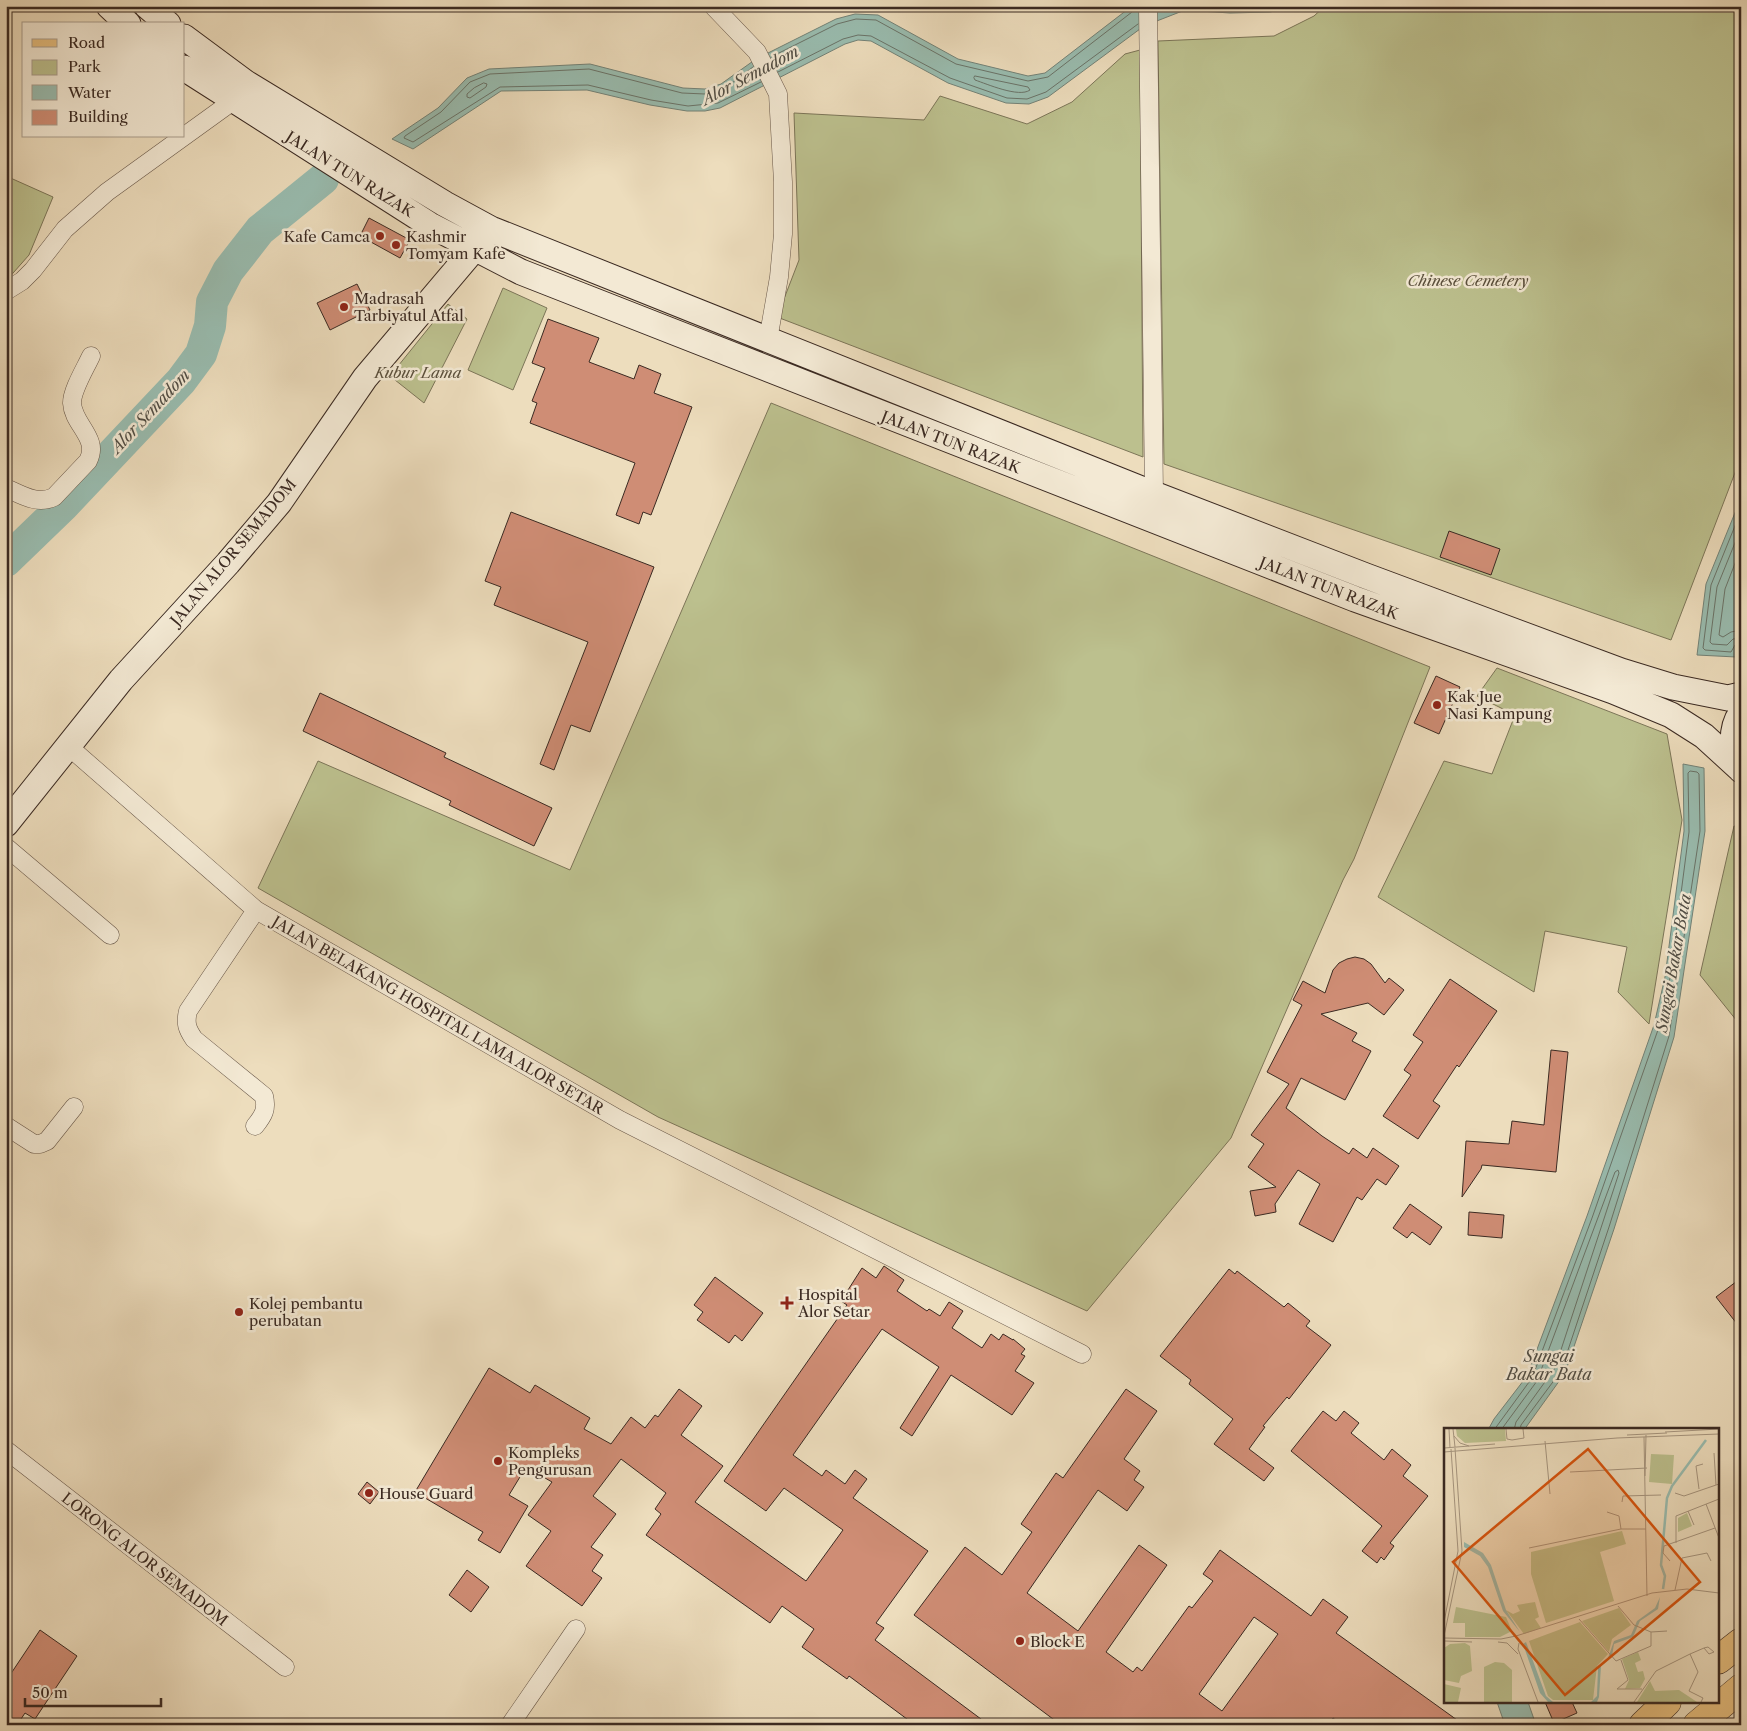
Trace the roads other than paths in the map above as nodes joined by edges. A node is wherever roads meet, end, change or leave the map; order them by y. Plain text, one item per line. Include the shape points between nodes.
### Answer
1 (109, 6) edge
2 (147, 6) edge
3 (713, 6) edge
4 (1148, 6) edge
5 (126, 22) edge
6 (166, 22) edge
7 (185, 38) edge
8 (185, 69) edge
9 (234, 101) junction
10 (185, 136) edge
11 (182, 138) edge
12 (491, 228) junction
13 (475, 248) junction
14 (6, 291) edge
15 (768, 340) junction
16 (90, 356) dead end
17 (6, 488) edge
18 (1154, 494) junction
19 (1741, 695) edge
20 (1741, 713) edge
21 (68, 746) junction
22 (1740, 769) edge
23 (6, 824) edge
24 (6, 847) edge
25 (256, 910) junction
26 (110, 934) dead end
27 (74, 1107) dead end
28 (6, 1126) edge
29 (255, 1126) dead end
30 (1082, 1354) dead end
31 (6, 1450) edge
32 (576, 1629) dead end
33 (1741, 1642) edge
34 (1720, 1658) edge
35 (284, 1667) dead end
36 (1741, 1688) edge
37 (1665, 1704) edge
38 (510, 1725) edge
39 (1643, 1725) edge
40 (1697, 1725) edge

1 - 5 main road
2 - 6 main road
3 - 15 street via 757,52 778,94 783,234
4 - 18 street
7 - 12 main road, JALAN TUN RAZAK via 246,83 445,204
8 - 9 main road, JALAN TUN RAZAK
9 - 10 street
9 - 13 main road, JALAN TUN RAZAK via 430,225
11 - 14 street via 107,192 65,229 33,270
12 - 13 main road, JALAN ALOR SEMADOM
12 - 15 main road, JALAN TUN RAZAK
13 - 21 main road, JALAN ALOR SEMADOM via 365,378 279,503 121,680
13 - 22 main road, JALAN TUN RAZAK via 521,272 1355,600 1613,691 1671,715 1704,736
15 - 18 main road, JALAN TUN RAZAK
16 - 17 street via 72,400 74,412 89,438 91,455 88,461 54,497 47,500 29,498
18 - 19 main road, JALAN TUN RAZAK via 1621,671 1673,687 1728,698
20 - 22 main road via 1733,734 1734,753
21 - 23 main road, JALAN ALOR SEMADOM
21 - 25 street, JALAN BELAKANG HOSPITAL LAMA ALOR SETAR
24 - 26 street
25 - 29 street via 188,1011 186,1021 187,1030 194,1040 264,1096 264,1116
25 - 30 street, JALAN BELAKANG HOSPITAL LAMA ALOR SETAR via 620,1120
27 - 28 street via 47,1141 40,1144 34,1144
31 - 35 street, LORONG ALOR SEMADOM
32 - 38 street
33 - 34 main road
36 - 40 main road
37 - 39 main road

